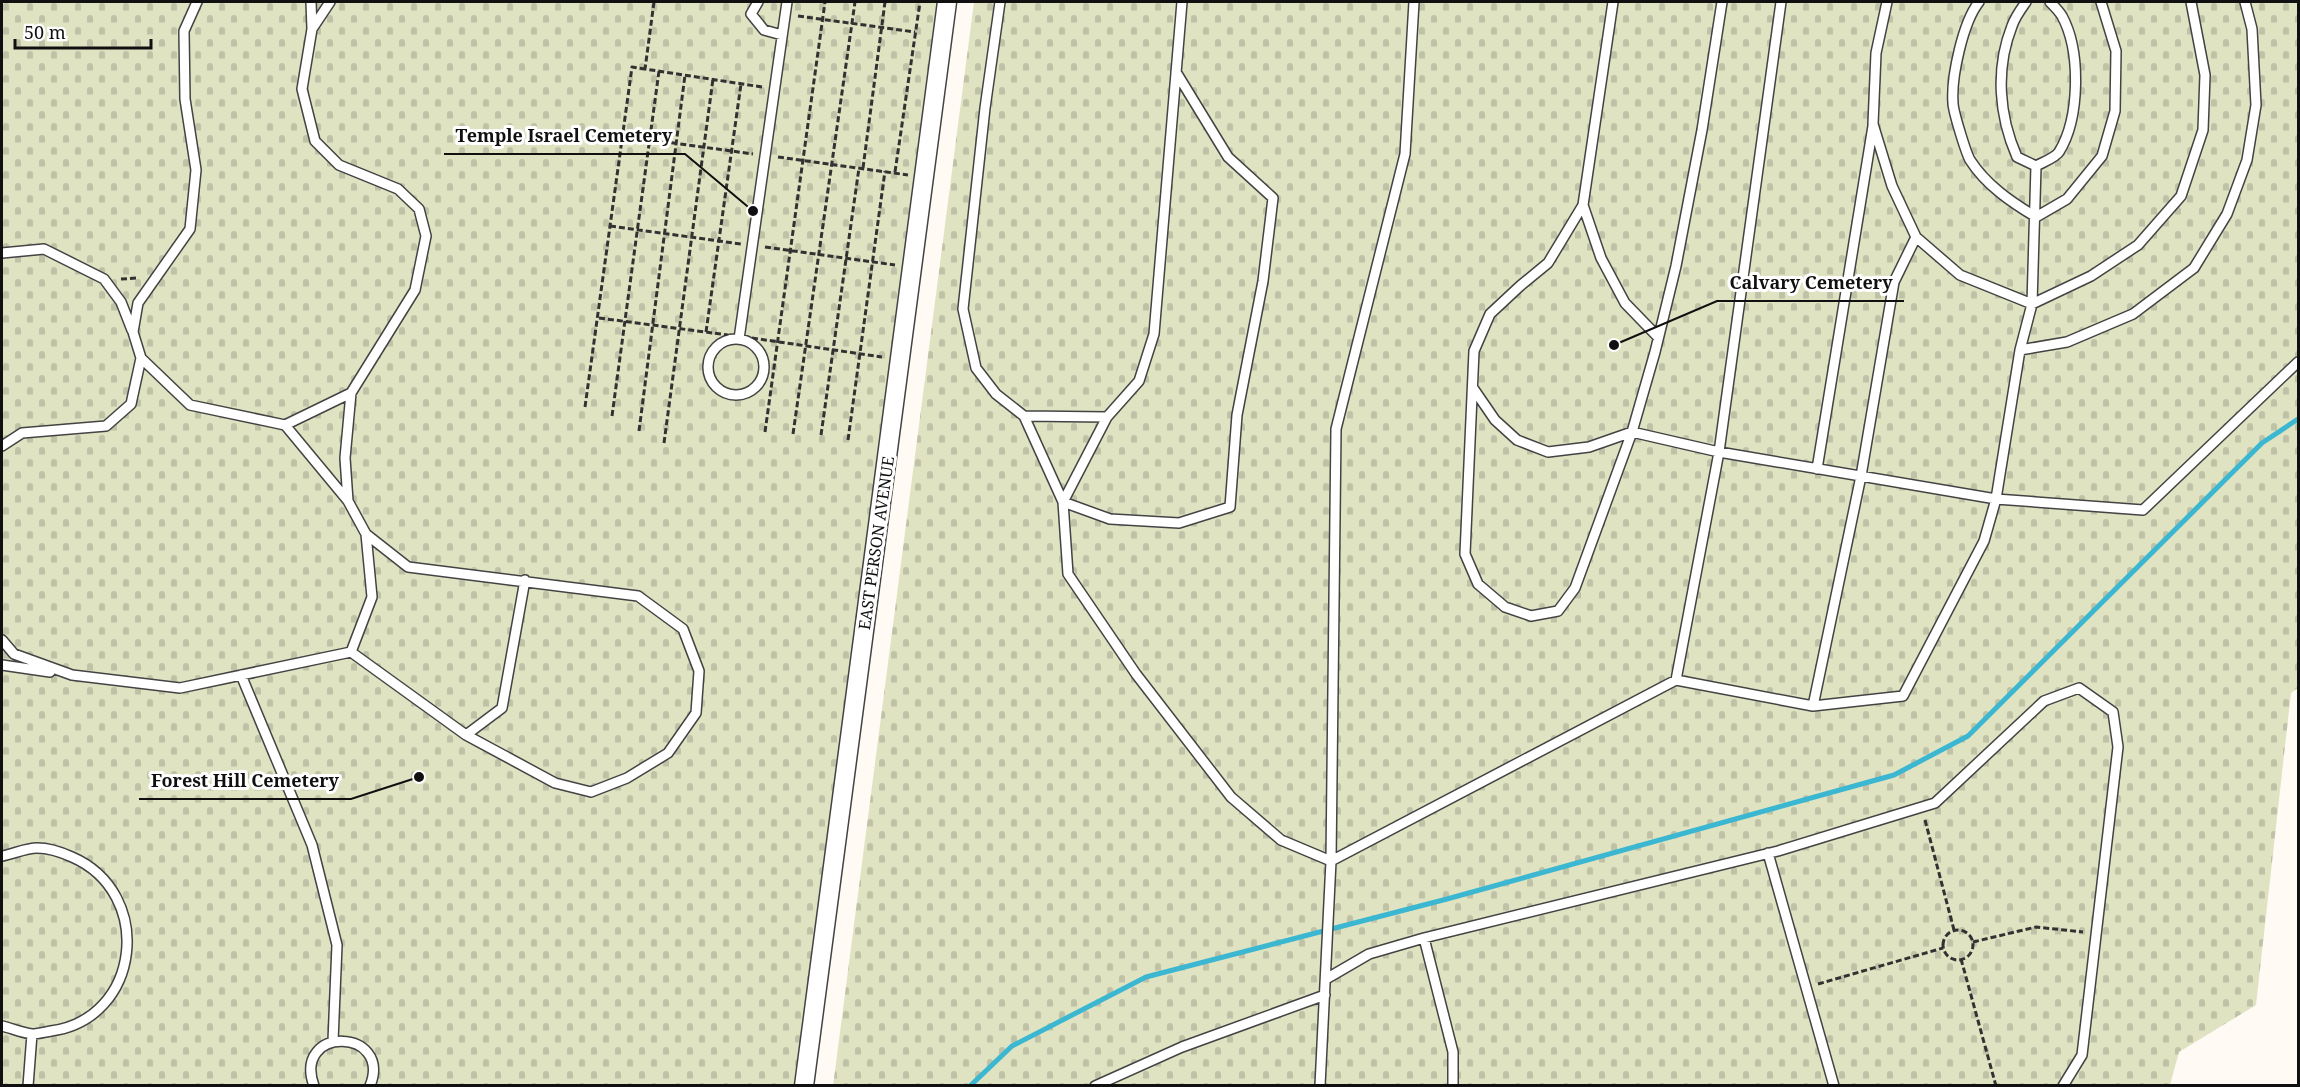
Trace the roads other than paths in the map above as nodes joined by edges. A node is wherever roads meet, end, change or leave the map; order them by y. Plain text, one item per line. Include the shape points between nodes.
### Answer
1 (197, 2) edge
2 (311, 2) edge
3 (330, 2) edge
4 (758, 2) edge
5 (787, 2) edge
6 (947, 2) edge
7 (1000, 2) edge
8 (1182, 2) edge
9 (1414, 2) edge
10 (1613, 2) edge
11 (1722, 2) edge
12 (1781, 2) edge
13 (1887, 2) edge
14 (1979, 2) edge
15 (2026, 2) edge
16 (2050, 2) edge
17 (2102, 2) edge
18 (2191, 2) edge
19 (2244, 2) edge
20 (312, 29) junction
21 (782, 35) junction
22 (1176, 72) junction
23 (1873, 124) junction
24 (2036, 166) junction
25 (1583, 205) junction
26 (2036, 217) junction
27 (1916, 237) junction
28 (2, 253) edge
29 (2032, 304) junction
30 (133, 332) junction
31 (1658, 337) junction
32 (740, 338) junction
33 (2020, 350) junction
34 (141, 358) junction
35 (2298, 362) edge
36 (1473, 387) junction
37 (351, 393) junction
38 (1024, 416) junction
39 (1107, 417) junction
40 (285, 425) junction
41 (1632, 432) junction
42 (2, 446) edge
43 (1719, 452) junction
44 (1817, 469) junction
45 (1861, 476) junction
46 (1995, 500) junction
47 (348, 501) junction
48 (1063, 502) junction
49 (366, 534) junction
50 (525, 580) junction
51 (2, 640) edge
52 (351, 652) junction
53 (2, 665) edge
54 (72, 675) junction
55 (241, 675) junction
56 (1676, 680) junction
57 (1813, 706) junction
58 (466, 735) junction
59 (1768, 853) junction
60 (2, 856) edge
61 (1331, 861) junction
62 (1424, 938) junction
63 (1326, 979) junction
64 (1325, 995) junction
65 (2, 1026) edge
66 (32, 1034) junction
67 (333, 1041) junction
68 (28, 1086) edge
69 (314, 1086) edge
70 (370, 1086) edge
71 (804, 1086) edge
72 (1095, 1086) edge
73 (1320, 1086) edge
74 (1453, 1086) edge
75 (1834, 1086) edge
76 (2063, 1086) edge

1 - 30 lane via 184,31 185,99 196,170 190,229 138,303
2 - 20 lane
3 - 20 lane
4 - 21 lane via 751,14 764,30
5 - 21 lane
6 - 71 street, EAST PERSON AVENUE
7 - 38 lane via 963,309 976,368 996,394
8 - 22 lane
9 - 61 lane via 1405,154 1336,429
10 - 25 lane
11 - 31 lane via 1702,130
12 - 43 lane
13 - 23 lane via 1876,53
14 - 26 lane via 1972,10 1958,53 1953,104 1970,159 2004,198
15 - 24 lane via 2012,25 2000,95 2007,135 2016,158
16 - 24 lane via 2062,17 2072,44 2075,115 2058,154
17 - 26 lane via 2116,51 2115,111 2102,156 2067,199
18 - 29 lane via 2205,75 2203,130 2181,195 2138,246 2091,276
19 - 33 lane via 2252,29 2256,105 2247,160 2228,214 2194,268 2133,314 2067,342
20 - 37 lane via 302,89 315,141 339,165 398,189 419,209 426,236 415,290
21 - 32 lane
22 - 39 lane via 1154,334 1139,381
22 - 48 lane via 1228,157 1273,198 1263,281 1237,414 1230,507 1179,523 1110,519
23 - 27 lane via 1892,186
23 - 44 lane
24 - 26 lane
25 - 31 lane via 1600,258 1625,303
25 - 36 lane via 1548,263 1490,314 1474,351
26 - 29 lane
27 - 29 lane via 1960,275
27 - 45 lane via 1894,282
28 - 30 lane via 44,249 104,279 121,302
29 - 33 lane
30 - 34 lane
31 - 41 lane
32 - 32 lane via 721,343 707,365 712,383 732,395 751,391 764,366 756,348
33 - 46 lane
34 - 40 lane via 190,405
34 - 42 lane via 131,404 106,426 22,433
35 - 46 lane via 2143,510
36 - 41 lane via 1495,420 1517,440 1548,452 1588,447
36 - 41 lane via 1465,554 1478,584 1505,607 1531,616 1558,611 1575,588
37 - 40 lane
37 - 47 lane via 345,458
38 - 39 lane
38 - 48 lane
39 - 48 lane
40 - 47 lane
41 - 43 lane
43 - 44 lane
43 - 56 lane
44 - 45 lane
45 - 46 lane
45 - 57 lane
46 - 57 lane via 1984,541 1903,696
47 - 49 lane
48 - 61 lane via 1068,574 1136,674 1231,797 1281,840
49 - 50 lane via 408,567
49 - 52 lane via 372,597
50 - 58 lane via 502,708
50 - 58 lane via 638,596 683,629 699,671 696,713 668,753 627,778 591,792 555,783
51 - 54 lane via 14,654
52 - 55 lane
52 - 58 lane
53 - 54 lane
54 - 55 lane via 180,688
55 - 67 lane via 318,867 337,945
56 - 57 lane
56 - 61 lane
59 - 62 lane
59 - 75 lane
59 - 76 lane via 1935,802 2044,701 2079,688 2114,712 2118,747 2082,1055
60 - 66 lane via 36,848 58,851 87,864 112,887 125,917 128,943 122,974 110,996 87,1018 64,1030
61 - 63 lane
62 - 63 lane via 1369,954
62 - 74 lane via 1453,1052
63 - 64 lane
64 - 72 lane via 1182,1047
64 - 73 lane
65 - 66 lane
66 - 68 lane
67 - 69 lane via 323,1046 312,1063
67 - 70 lane via 351,1042 366,1052 373,1067

